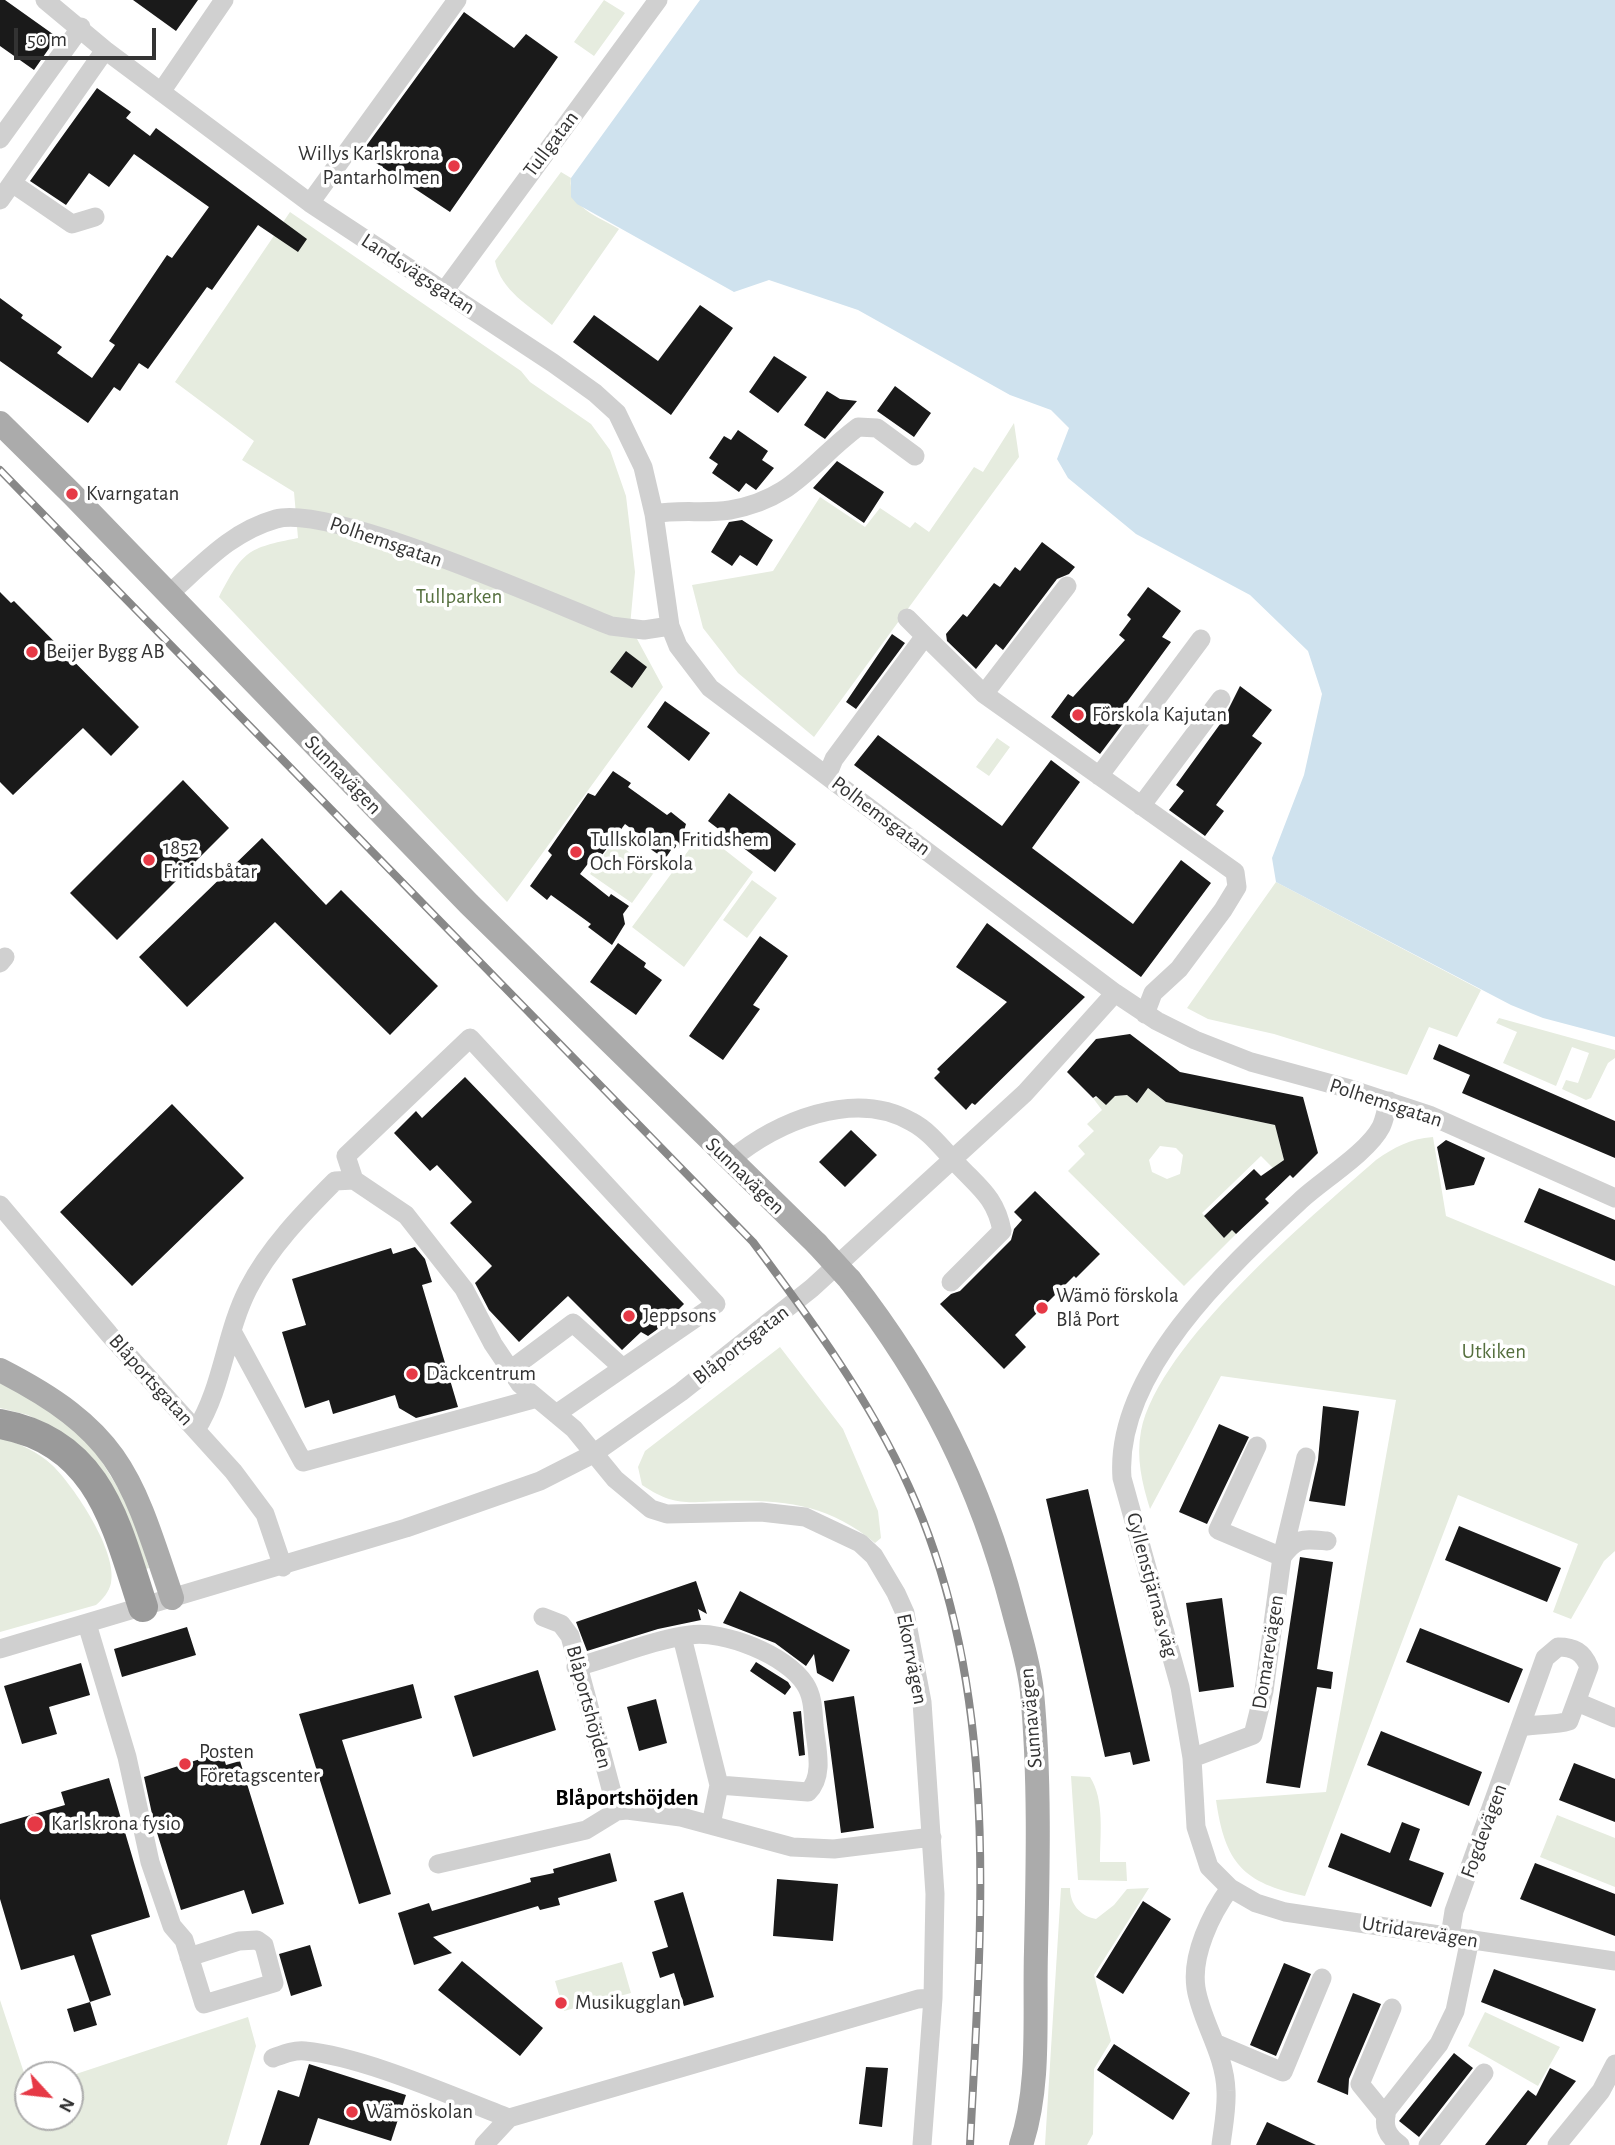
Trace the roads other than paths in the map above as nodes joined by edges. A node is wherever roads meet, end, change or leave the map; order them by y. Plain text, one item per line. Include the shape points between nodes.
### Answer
1 (45, 0) edge
2 (224, 0) edge
3 (457, 0) edge
4 (658, 0) edge
5 (81, 27) junction
6 (105, 50) junction
7 (161, 92) junction
8 (0, 139) edge
9 (12, 183) junction
10 (0, 200) edge
11 (310, 203) junction
12 (95, 217) dead end
13 (445, 290) junction
14 (0, 423) edge
15 (915, 456) dead end
16 (654, 514) junction
17 (1067, 586) dead end
18 (168, 595) junction
19 (907, 618) dead end
20 (670, 626) junction
21 (925, 636) junction
22 (1201, 639) dead end
23 (984, 694) junction
24 (1221, 698) dead end
25 (827, 776) junction
26 (1099, 776) junction
27 (1141, 806) junction
28 (1115, 993) junction
29 (1145, 1014) junction
30 (1389, 1101) junction
31 (953, 1160) junction
32 (729, 1161) junction
33 (354, 1180) junction
34 (1615, 1198) edge
35 (0, 1205) edge
36 (951, 1282) dead end
37 (233, 1333) junction
38 (623, 1368) junction
39 (0, 1370) edge
40 (510, 1370) junction
41 (537, 1398) junction
42 (556, 1414) junction
43 (0, 1424) edge
44 (196, 1430) junction
45 (1257, 1446) dead end
46 (593, 1454) junction
47 (1306, 1457) dead end
48 (1327, 1541) dead end
49 (1282, 1557) junction
50 (283, 1567) junction
51 (172, 1598) junction
52 (143, 1607) junction
53 (543, 1617) dead end
54 (87, 1624) junction
55 (682, 1637) junction
56 (0, 1649) edge
57 (576, 1667) junction
58 (1577, 1702) junction
59 (1615, 1718) edge
60 (1522, 1727) junction
61 (1192, 1758) junction
62 (719, 1785) junction
63 (617, 1811) junction
64 (711, 1825) junction
65 (932, 1837) junction
66 (438, 1864) dead end
67 (1230, 1888) junction
68 (1450, 1936) junction
69 (1470, 1939) junction
70 (190, 1957) dead end
71 (1615, 1961) edge
72 (1321, 1978) dead end
73 (933, 1998) junction
74 (1392, 2008) dead end
75 (1217, 2044) junction
76 (273, 2058) dead end
77 (1615, 2064) edge
78 (1484, 2073) dead end
79 (1386, 2116) junction
80 (509, 2118) junction
81 (1397, 2144) edge
82 (484, 2145) edge
83 (922, 2145) edge
84 (1021, 2145) edge
85 (1221, 2145) edge
86 (1428, 2145) edge
87 (1557, 2145) edge

1 - 5 street, Landsvägsgatan
2 - 7 street
3 - 11 street
4 - 13 street, Tullgatan
5 - 6 street, Landsvägsgatan
5 - 8 street
6 - 7 street, Landsvägsgatan
6 - 9 street
7 - 11 street, Landsvägsgatan
9 - 10 street
9 - 12 street via 72,224
11 - 13 street, Landsvägsgatan
13 - 16 street, Landsvägsgatan via 617,413 640,456
14 - 18 main road, Sunnavägen
15 - 16 street via 877,428 859,427 779,495 728,510
16 - 20 street, Landsvägsgatan
17 - 23 street
18 - 20 street, Polhemsgatan via 239,533 279,518 309,517 398,544 611,626
18 - 32 main road, Sunnavägen via 469,904
19 - 21 street
20 - 25 street, Polhemsgatan via 678,646 710,688
21 - 23 street
21 - 25 street via 834,759
22 - 26 street
23 - 26 street
24 - 27 street
25 - 28 street, Polhemsgatan
26 - 27 street
27 - 29 street via 1235,873 1237,887 1179,968 1153,993
28 - 29 street, Polhemsgatan
28 - 31 street, Blåportsgatan via 1048,1069
29 - 30 street, Polhemsgatan via 1251,1062
30 - 34 street, Polhemsgatan
30 - 61 street, Gyllenstjärnas väg via 1371,1139 1231,1269 1175,1335 1138,1391 1126,1422 1120,1452 1122,1478 1180,1687
31 - 32 street via 914,1122 866,1107 836,1109 794,1123 749,1145
31 - 36 street via 998,1208 1002,1231
31 - 46 street, Blåportsgatan via 770,1323
32 - 84 main road, Sunnavägen, bridge via 850,1280 905,1355 965,1465 987,1517 1032,1691 1038,1840 1033,2069
33 - 37 street via 335,1181 296,1220 248,1290
33 - 38 street via 346,1156 470,1038 716,1304
33 - 40 street, Ekorrvägen via 406,1214 464,1289
35 - 44 street, Blåportsgatan
37 - 41 street via 303,1462
37 - 44 street via 212,1405
38 - 40 street via 573,1323
38 - 42 street
39 - 51 main road via 64,1406 111,1451 141,1506
40 - 41 street, Ekorrvägen
41 - 42 street, Ekorrvägen
42 - 46 street, Ekorrvägen
43 - 52 highway via 48,1440 95,1483 124,1542
44 - 50 street, Blåportsgatan via 265,1514
45 - 49 street via 1218,1530
46 - 50 street, Blåportsgatan via 482,1503
46 - 65 street, Ekorrvägen via 651,1509 667,1514 761,1512 805,1517 846,1535 874,1556 905,1613 922,1703
47 - 49 street
48 - 49 street via 1292,1543
49 - 61 street, Domarevägen via 1264,1692 1253,1735
50 - 51 street, Blåportsgatan
51 - 52 street, Blåportsgatan
52 - 54 street, Blåportsgatan
53 - 57 street, Blåportshöjden via 567,1630
54 - 56 street, Blåportsgatan
54 - 70 street via 127,1757 150,1862 172,1926
55 - 57 street
55 - 62 street
55 - 62 street via 713,1635 764,1652 801,1678 811,1695 818,1777 808,1792
57 - 63 street, Blåportshöjden
58 - 59 street
58 - 60 street, Fogdevägen via 1569,1721
58 - 60 street, Fogdevägen via 1589,1667 1583,1654 1558,1647 1545,1658
60 - 68 street, Fogdevägen via 1454,1911
61 - 67 street, Gyllenstjärnas väg via 1196,1828 1209,1867
62 - 64 street
63 - 64 street
63 - 66 street via 586,1830
64 - 65 street via 792,1847 825,1849
65 - 73 street, Ekorrvägen
67 - 68 street, Utridarevägen via 1285,1912
67 - 75 street via 1215,1909 1197,1962 1196,1989
68 - 69 street, Utridarevägen
69 - 71 street, Utridarevägen
69 - 79 street via 1465,1975 1450,2022
72 - 75 street via 1283,2072
73 - 80 street via 918,1998
73 - 83 street, Ekorrvägen
74 - 79 street via 1360,2084
75 - 85 street via 1227,2090
76 - 80 street via 305,2051 365,2066
77 - 87 street via 1601,2091
78 - 86 street
79 - 81 street via 1388,2134
80 - 82 street

